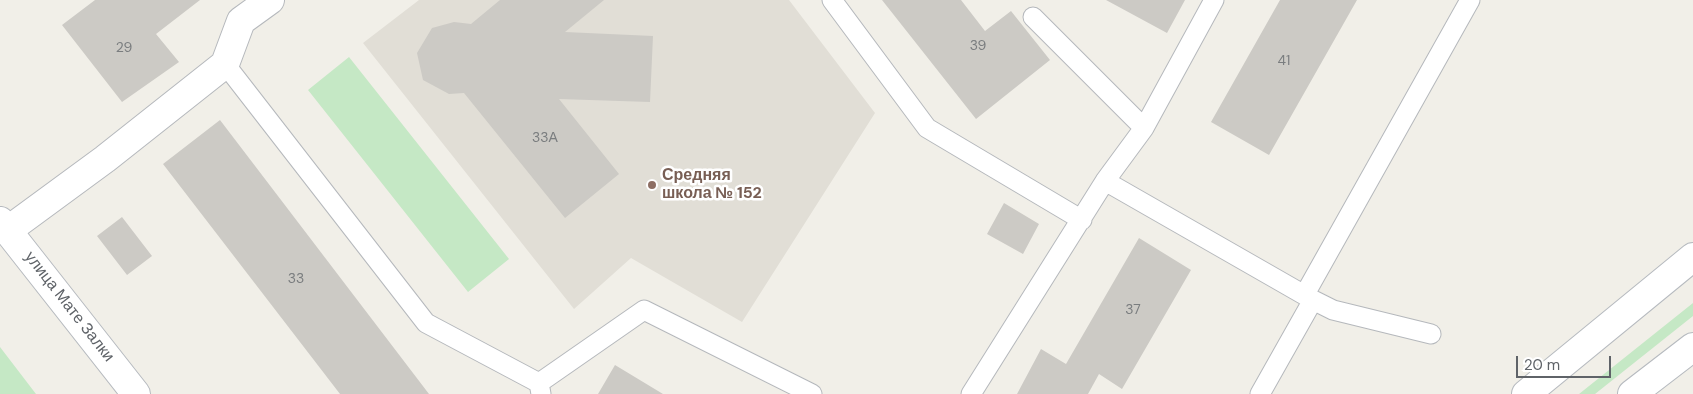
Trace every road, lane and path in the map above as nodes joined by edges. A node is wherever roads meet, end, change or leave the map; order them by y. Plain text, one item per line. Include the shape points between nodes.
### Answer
1 (270, 0) edge
2 (832, 0) edge
3 (1214, 0) edge
4 (1470, 0) edge
5 (1033, 17) dead end
6 (225, 64) junction
7 (1144, 128) junction
8 (1104, 181) junction
9 (1082, 220) junction
10 (4, 226) edge
11 (1693, 257) edge
12 (1309, 297) junction
13 (1431, 334) dead end
14 (1693, 347) edge
15 (540, 389) edge
16 (136, 394) edge
17 (812, 394) edge
18 (971, 394) edge
19 (1260, 394) edge
20 (1526, 394) edge
21 (1632, 394) edge

1 - 6 street via 241,21
2 - 9 lane via 927,128
3 - 7 lane
4 - 12 lane
5 - 7 lane
6 - 10 street via 105,158
6 - 15 lane via 426,323
7 - 8 lane
8 - 9 lane
8 - 12 lane
9 - 18 lane
10 - 16 street, улица Мате Залки
11 - 20 street
12 - 13 lane via 1333,310
12 - 19 lane
14 - 21 street
15 - 17 lane via 644,310

